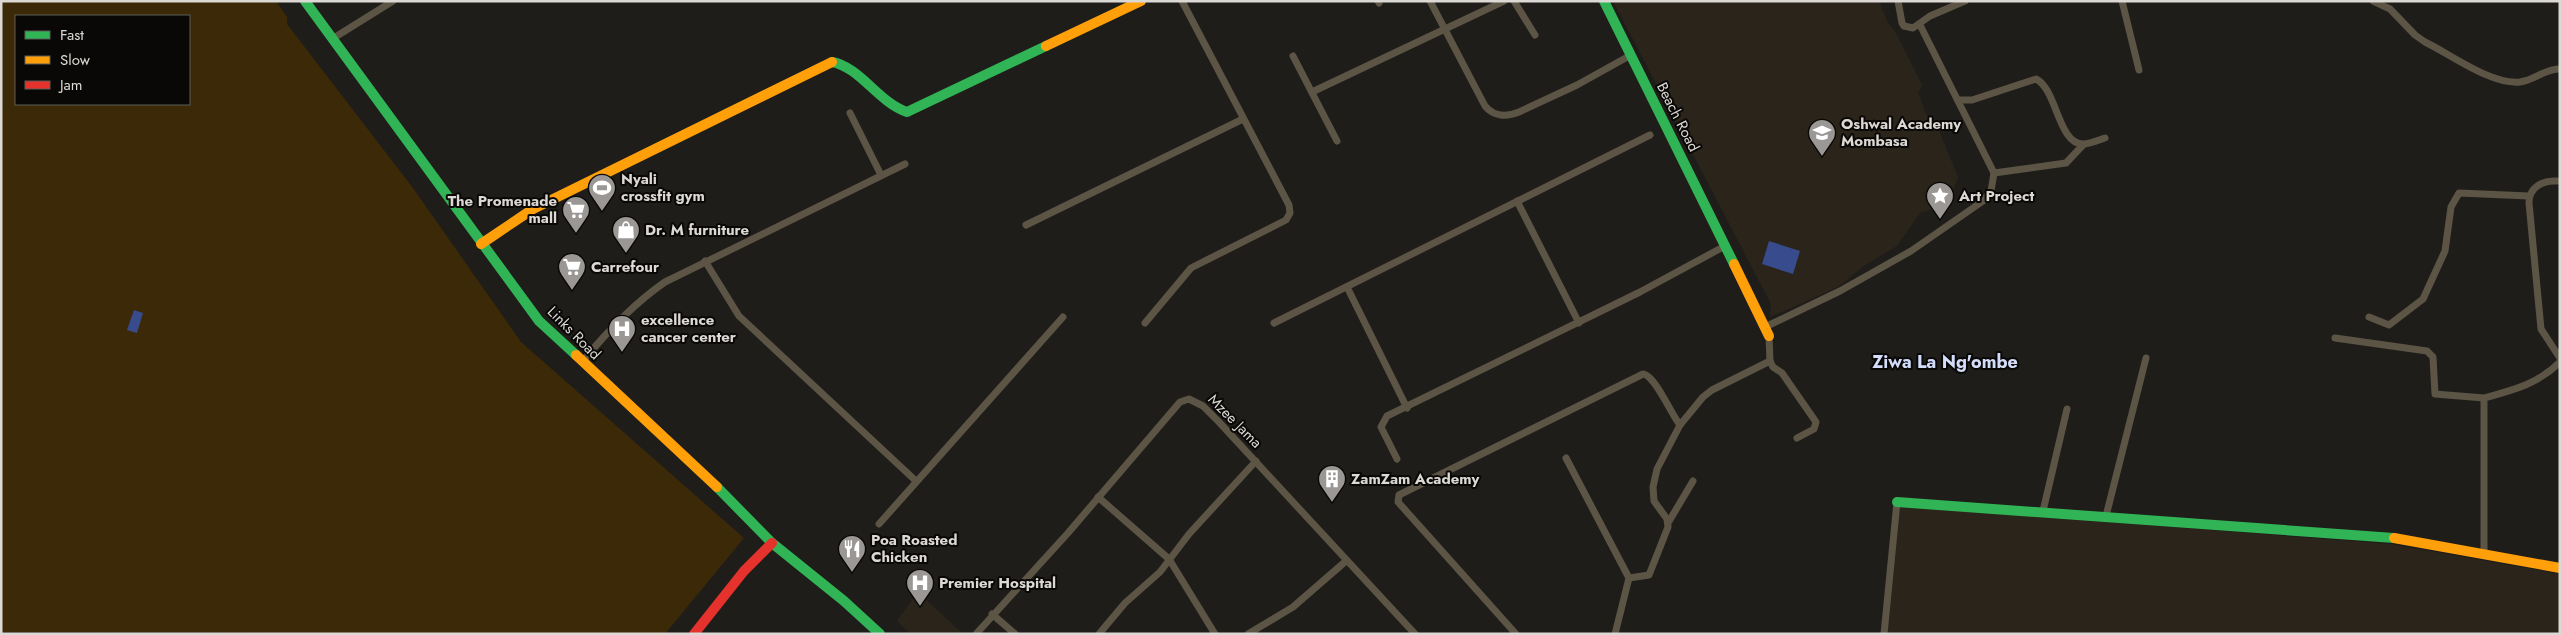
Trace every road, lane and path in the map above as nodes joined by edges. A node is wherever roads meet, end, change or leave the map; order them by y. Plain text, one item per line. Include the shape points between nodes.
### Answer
1 (306, 1) edge
2 (393, 1) edge
3 (1141, 1) edge
4 (1182, 1) edge
5 (1430, 1) edge
6 (1504, 1) edge
7 (1514, 1) edge
8 (1604, 1) edge
9 (1898, 1) edge
10 (1965, 1) edge
11 (2122, 1) edge
12 (2373, 1) edge
13 (1920, 25) junction
14 (1445, 29) junction
15 (1536, 35) dead end
16 (332, 39) junction
17 (1631, 55) junction
18 (1293, 56) dead end
19 (2560, 69) edge
20 (2140, 70) dead end
21 (1312, 92) junction
22 (1958, 100) junction
23 (850, 113) dead end
24 (1243, 119) junction
25 (1650, 135) dead end
26 (2106, 138) dead end
27 (1337, 141) dead end
28 (2083, 144) junction
29 (905, 164) dead end
30 (1994, 173) junction
31 (881, 175) junction
32 (2557, 181) dead end
33 (2529, 196) junction
34 (1517, 201) junction
35 (1026, 225) dead end
36 (481, 244) junction
37 (1725, 246) junction
38 (705, 262) junction
39 (1346, 287) junction
40 (1063, 317) dead end
41 (2369, 317) dead end
42 (1145, 323) dead end
43 (1274, 323) dead end
44 (1579, 323) junction
45 (1767, 331) junction
46 (2335, 338) dead end
47 (2146, 358) dead end
48 (2560, 358) edge
49 (1770, 361) junction
50 (582, 362) junction
51 (2560, 362) edge
52 (2484, 398) junction
53 (1407, 408) junction
54 (2067, 409) dead end
55 (1680, 425) junction
56 (1797, 438) dead end
57 (1566, 458) dead end
58 (1396, 459) dead end
59 (1256, 461) junction
60 (916, 480) junction
61 (1693, 481) dead end
62 (1098, 496) junction
63 (1897, 502) joint
64 (2043, 511) junction
65 (2106, 516) junction
66 (1668, 523) junction
67 (878, 524) dead end
68 (772, 543) junction
69 (2484, 553) junction
70 (1169, 560) junction
71 (1346, 562) junction
72 (2560, 568) edge
73 (1629, 578) junction
74 (992, 614) junction
75 (694, 634) edge
76 (880, 634) edge
77 (976, 634) edge
78 (1015, 634) edge
79 (1099, 634) edge
80 (1215, 634) edge
81 (1248, 634) edge
82 (1415, 634) edge
83 (1516, 634) edge
84 (1616, 634) edge
85 (1884, 634) edge

1 - 16 main road, Links Road
2 - 16 street
3 - 36 main road via 907,112 887,104 845,66 832,62 533,210
4 - 24 street
5 - 14 street
6 - 14 street
7 - 15 street
8 - 17 main road, Beach Road
9 - 13 street via 1904,26 1913,28
10 - 13 street via 1930,16
11 - 20 street
12 - 19 street via 2390,9 2425,42 2500,79 2521,82 2547,70
13 - 22 street
14 - 17 street via 1485,106 1500,115 1515,114 1533,106
14 - 21 street
16 - 36 main road, Links Road
17 - 37 main road, Beach Road
18 - 21 street
21 - 27 street
22 - 28 street via 1972,100 2036,80 2046,89 2068,135
22 - 30 street
23 - 31 street
24 - 35 street
24 - 42 street via 1290,205 1289,217 1198,263
25 - 34 street
26 - 28 street
28 - 30 street via 2066,163
29 - 31 street
30 - 45 street via 1991,191 1983,201 1911,251
31 - 38 street
32 - 33 street via 2542,183
33 - 41 street via 2458,193 2451,208 2445,251 2423,299 2389,325
33 - 48 street via 2541,329
34 - 39 street
34 - 44 street
36 - 50 main road, Links Road via 539,321
37 - 44 street
37 - 45 main road, Beach Road
38 - 50 street via 650,293 602,337
38 - 60 street via 739,316
39 - 43 street
39 - 53 street
40 - 60 street
44 - 53 street
45 - 49 street
46 - 52 street via 2427,351 2433,357 2435,394
47 - 65 street
49 - 55 street via 1712,390
49 - 56 street via 1816,422 1814,429
50 - 68 main road, Links Road via 702,472
51 - 52 street via 2528,386
52 - 69 street
53 - 58 street via 1387,416 1382,425
54 - 64 street
55 - 66 street via 1656,469 1653,487 1654,501
55 - 83 street via 1654,381 1643,374 1399,495 1398,502
57 - 73 street
59 - 62 street, Mzee Jama via 1204,406 1184,399
59 - 70 street
59 - 71 street, Mzee Jama
60 - 67 street
61 - 66 street
62 - 70 street
62 - 74 street, Mzee Jama
63 - 64 main road
63 - 85 street
64 - 65 main road
65 - 69 main road via 2387,537
66 - 73 street via 1652,571 1646,576
68 - 75 main road
68 - 76 main road, Links Road
69 - 72 main road
70 - 79 street via 1125,602
70 - 80 street
71 - 81 street via 1293,608
71 - 82 street, Mzee Jama
73 - 84 street
74 - 77 street, Mzee Jama
74 - 78 street

